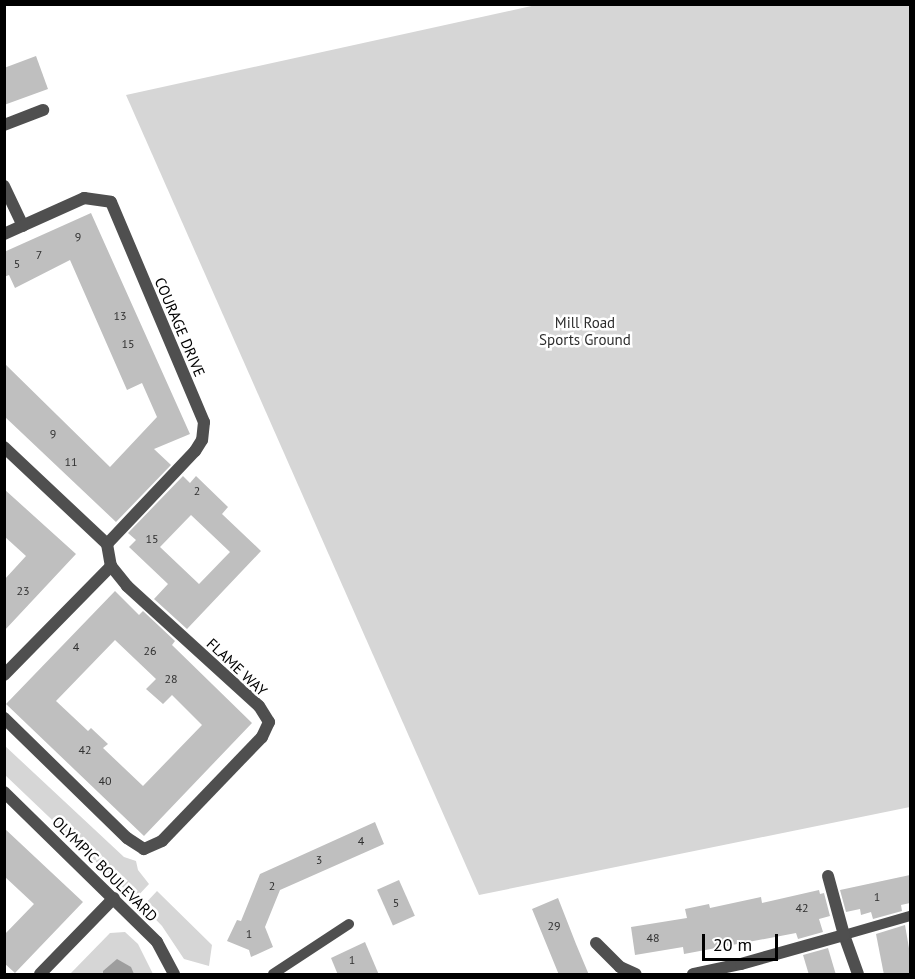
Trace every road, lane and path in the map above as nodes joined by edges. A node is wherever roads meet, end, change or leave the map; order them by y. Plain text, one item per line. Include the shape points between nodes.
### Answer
1 (44, 110) dead end
2 (4, 125) edge
3 (4, 186) edge
4 (23, 226) junction
5 (4, 234) edge
6 (4, 447) edge
7 (106, 544) junction
8 (111, 566) junction
9 (4, 675) edge
10 (4, 718) edge
11 (4, 792) edge
12 (828, 876) dead end
13 (114, 898) junction
14 (910, 916) edge
15 (349, 924) dead end
16 (843, 935) junction
17 (596, 943) dead end
18 (40, 975) edge
19 (174, 975) edge
20 (273, 975) edge
21 (636, 975) edge
22 (693, 975) edge
23 (858, 975) edge

1 - 2 street
3 - 4 street
4 - 5 street, COURAGE DRIVE
4 - 7 street, COURAGE DRIVE via 84,198 111,202 204,422 202,440 195,451
6 - 7 street
7 - 8 street, FLAME WAY
8 - 9 street
8 - 10 street, FLAME WAY via 127,586 259,706 268,722 262,737 162,841 144,849 126,838
11 - 13 street, OLYMPIC BOULEVARD
12 - 16 street
13 - 18 street
13 - 19 street, OLYMPIC BOULEVARD via 157,942
14 - 16 lane
15 - 20 lane
16 - 22 street
16 - 23 street
17 - 21 street via 620,967

